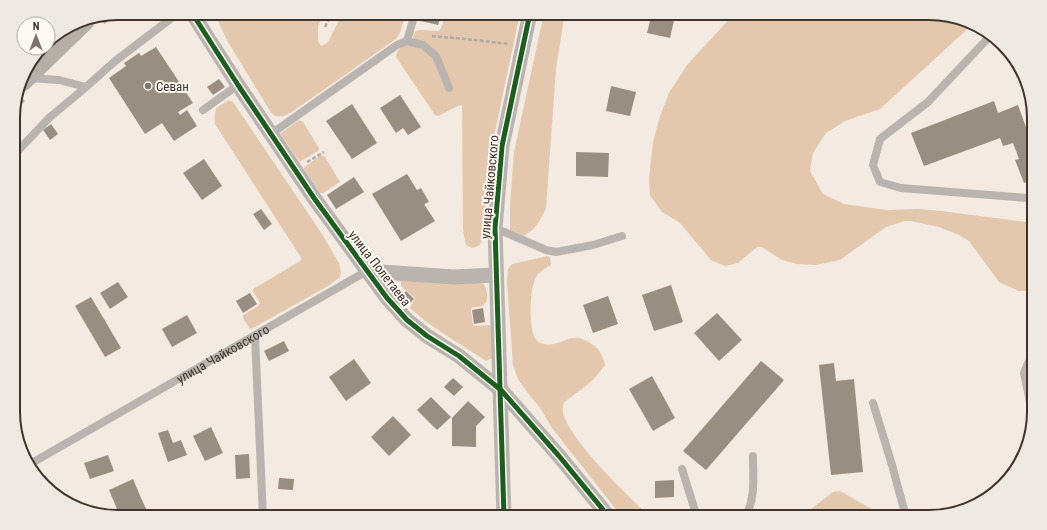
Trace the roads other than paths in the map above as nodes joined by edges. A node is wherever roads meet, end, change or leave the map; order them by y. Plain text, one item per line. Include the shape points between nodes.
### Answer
1 (169, 20) edge
2 (196, 20) edge
3 (414, 20) edge
4 (529, 20) edge
5 (73, 31) edge
6 (987, 39) edge
7 (407, 41) junction
8 (35, 68) edge
9 (28, 79) edge
10 (238, 85) junction
11 (86, 87) junction
12 (449, 88) dead end
13 (202, 110) dead end
14 (271, 134) junction
15 (20, 149) edge
16 (1027, 198) edge
17 (495, 228) junction
18 (622, 236) dead end
19 (367, 271) junction
20 (495, 275) junction
21 (255, 336) junction
22 (1027, 366) edge
23 (1027, 388) edge
24 (501, 390) junction
25 (873, 403) dead end
26 (753, 456) dead end
27 (34, 462) edge
28 (682, 469) dead end
29 (263, 510) edge
30 (504, 510) edge
31 (603, 510) edge
32 (695, 510) edge
33 (749, 510) edge
34 (904, 510) edge

1 - 11 lane
2 - 10 street, улица Полетаева
3 - 7 lane
4 - 17 street, улица Чайковского via 502,146
5 - 8 highway
6 - 16 lane via 928,102 880,140 872,165 880,182 901,188
7 - 12 lane via 423,45 436,56
7 - 14 lane via 397,45
9 - 11 lane via 59,80
10 - 13 lane
10 - 14 street, улица Полетаева
11 - 15 lane via 49,118
14 - 19 street, улица Полетаева
17 - 18 lane via 556,252
17 - 20 street, улица Чайковского
19 - 20 street via 454,277
19 - 21 lane, улица Чайковского
19 - 24 street, улица Полетаева via 407,320 426,336 459,356
20 - 24 street, улица Чайковского
21 - 27 lane, улица Чайковского
21 - 29 lane
22 - 23 lane via 1024,373
24 - 30 street, улица Чайковского
24 - 31 street, улица Полетаева
25 - 34 lane
26 - 33 lane via 753,490
28 - 32 lane

